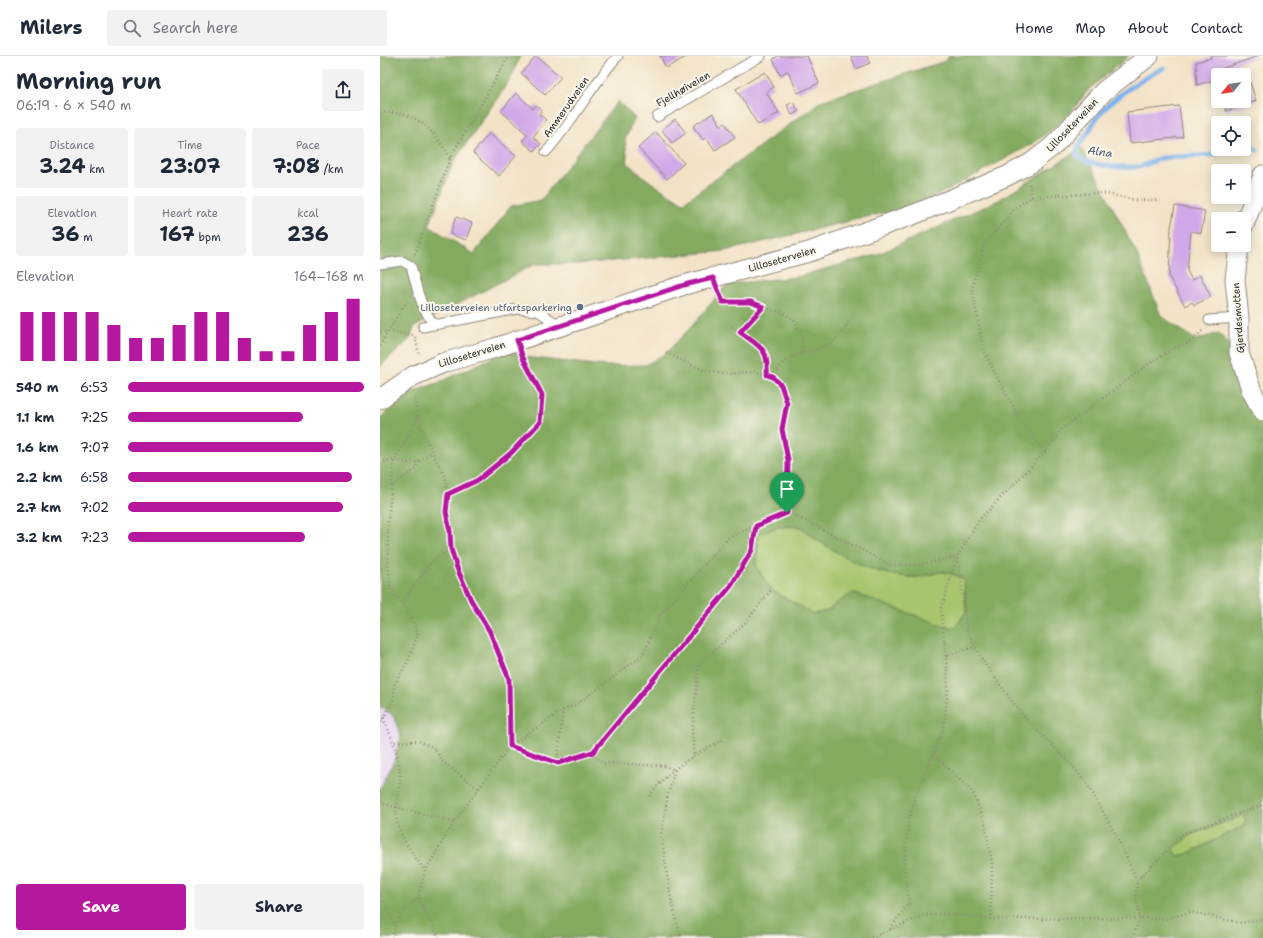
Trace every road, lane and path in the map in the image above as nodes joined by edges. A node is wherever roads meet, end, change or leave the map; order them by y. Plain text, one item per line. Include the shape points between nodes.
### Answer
1 (509, 56) edge
2 (618, 56) edge
3 (761, 56) edge
4 (1149, 56) edge
5 (380, 113) edge
6 (657, 117) dead end
7 (546, 152) dead end
8 (450, 158) junction
9 (1263, 175) edge
10 (1030, 186) dead end
11 (1032, 197) junction
12 (1162, 200) dead end
13 (1249, 212) edge
14 (1238, 252) edge
15 (380, 264) edge
16 (411, 266) junction
17 (713, 278) junction
18 (416, 288) junction
19 (763, 307) junction
20 (1239, 318) junction
21 (1209, 320) joint
22 (849, 321) dead end
23 (434, 324) junction
24 (560, 326) junction
25 (423, 327) joint
26 (732, 327) dead end
27 (387, 331) junction
28 (380, 332) edge
29 (740, 332) junction
30 (414, 335) junction
31 (517, 340) junction
32 (380, 346) edge
33 (420, 350) dead end
34 (666, 353) dead end
35 (802, 354) junction
36 (767, 375) junction
37 (413, 376) junction
38 (773, 377) junction
39 (380, 399) edge
40 (1263, 411) edge
41 (417, 417) junction
42 (432, 452) junction
43 (1045, 452) junction
44 (394, 460) junction
45 (380, 462) edge
46 (418, 462) junction
47 (392, 486) junction
48 (448, 494) junction
49 (787, 513) junction
50 (756, 526) junction
51 (451, 549) junction
52 (957, 557) junction
53 (771, 590) dead end
54 (401, 603) junction
55 (976, 647) junction
56 (947, 669) junction
57 (563, 710) junction
58 (383, 718) junction
59 (380, 724) edge
60 (725, 739) dead end
61 (395, 742) junction
62 (510, 746) junction
63 (593, 752) junction
64 (934, 753) junction
65 (694, 754) junction
66 (558, 763) junction
67 (675, 770) junction
68 (479, 789) junction
69 (649, 796) dead end
70 (380, 803) edge
71 (1263, 805) edge
72 (396, 809) junction
73 (454, 822) junction
74 (425, 871) junction
75 (1137, 880) junction
76 (380, 893) edge
77 (418, 898) junction
78 (1140, 918) junction
79 (991, 919) junction
80 (1263, 919) edge
81 (395, 926) junction
82 (889, 930) junction
83 (392, 938) edge
84 (439, 938) edge
85 (681, 938) edge
86 (871, 938) edge
87 (1132, 938) edge

1 - 8 path
2 - 7 lane, Ammerudveien
3 - 6 lane, Fjellhøiveien
4 - 17 street, Lilloseterveien via 1104,91 1053,146 1020,170 969,193 859,235 809,252
5 - 8 path via 413,116 436,135
8 - 16 path
9 - 13 street
10 - 11 path
11 - 12 path via 1102,193 1136,200
11 - 43 path via 1015,208 984,245 972,288 984,352 1017,414
14 - 20 street, Gjerdesmutten via 1235,280
15 - 16 lane via 402,261
16 - 18 lane
17 - 19 path via 723,302 751,302
17 - 24 street, Lilloseterveien via 684,285
18 - 23 lane via 426,314
18 - 27 path
19 - 29 path
19 - 35 path via 784,313 794,320 801,332
20 - 21 lane
20 - 40 street, Gjerdesmutten via 1239,353 1252,392
21 - 43 path via 1208,325 1189,343 1174,348 1150,363 1062,429
22 - 35 path via 842,334 832,343
23 - 24 lane via 518,309 538,311
23 - 25 lane
24 - 31 street, Lilloseterveien
25 - 30 path via 424,333
26 - 29 path
27 - 28 path
27 - 30 path
27 - 32 path
29 - 36 path via 764,350 768,361
30 - 33 path
31 - 37 street, Lilloseterveien via 443,363
31 - 48 path via 542,395 540,422 511,453 478,480
34 - 36 path via 704,370 723,374 756,372
35 - 38 path via 785,361
36 - 38 path
37 - 39 street, Lilloseterveien
37 - 41 path
38 - 49 path via 781,385 787,403 782,429 788,460
41 - 42 path
41 - 44 path
42 - 46 path
42 - 48 path via 445,476
43 - 52 path via 979,520
44 - 45 path
44 - 46 path
44 - 47 path
46 - 47 path via 416,469
47 - 54 path via 388,522 388,565 391,590
48 - 51 path via 446,512
49 - 50 path
49 - 52 path via 890,565 918,565
50 - 57 path via 729,537 674,598 660,615 643,655 577,704
50 - 63 path via 752,550 731,586
51 - 54 path via 433,560
51 - 62 path via 471,600 490,632 509,679
52 - 55 path via 966,629
52 - 56 path via 941,609
53 - 65 path via 745,623 698,664 692,732
54 - 58 path via 411,617 418,634 408,662 394,685 394,698
55 - 56 path via 947,655
55 - 75 path via 984,663 1024,717 1088,785
56 - 64 path via 948,690 943,731
57 - 62 path
57 - 66 path
58 - 59 path
58 - 61 path
60 - 65 path
61 - 68 path via 418,741 433,747 444,763
61 - 72 path via 400,784
62 - 66 path
62 - 68 path
63 - 66 path
63 - 67 path via 602,763 664,766
64 - 79 path via 973,793 985,823 992,863
64 - 82 path via 915,796 908,825 904,867 909,903
65 - 67 path
67 - 69 path via 662,779
67 - 85 path via 661,835 671,899
68 - 73 path
70 - 72 path
71 - 75 path via 1181,834
72 - 73 path via 413,810
72 - 74 path via 398,825 408,848
73 - 74 path
74 - 77 path
75 - 78 path via 1136,897
76 - 81 path
77 - 81 path via 400,916
77 - 84 path
78 - 79 path
78 - 80 path via 1166,919 1191,912 1241,923
78 - 87 path
79 - 82 path via 953,914 924,915
81 - 83 path
82 - 86 path

